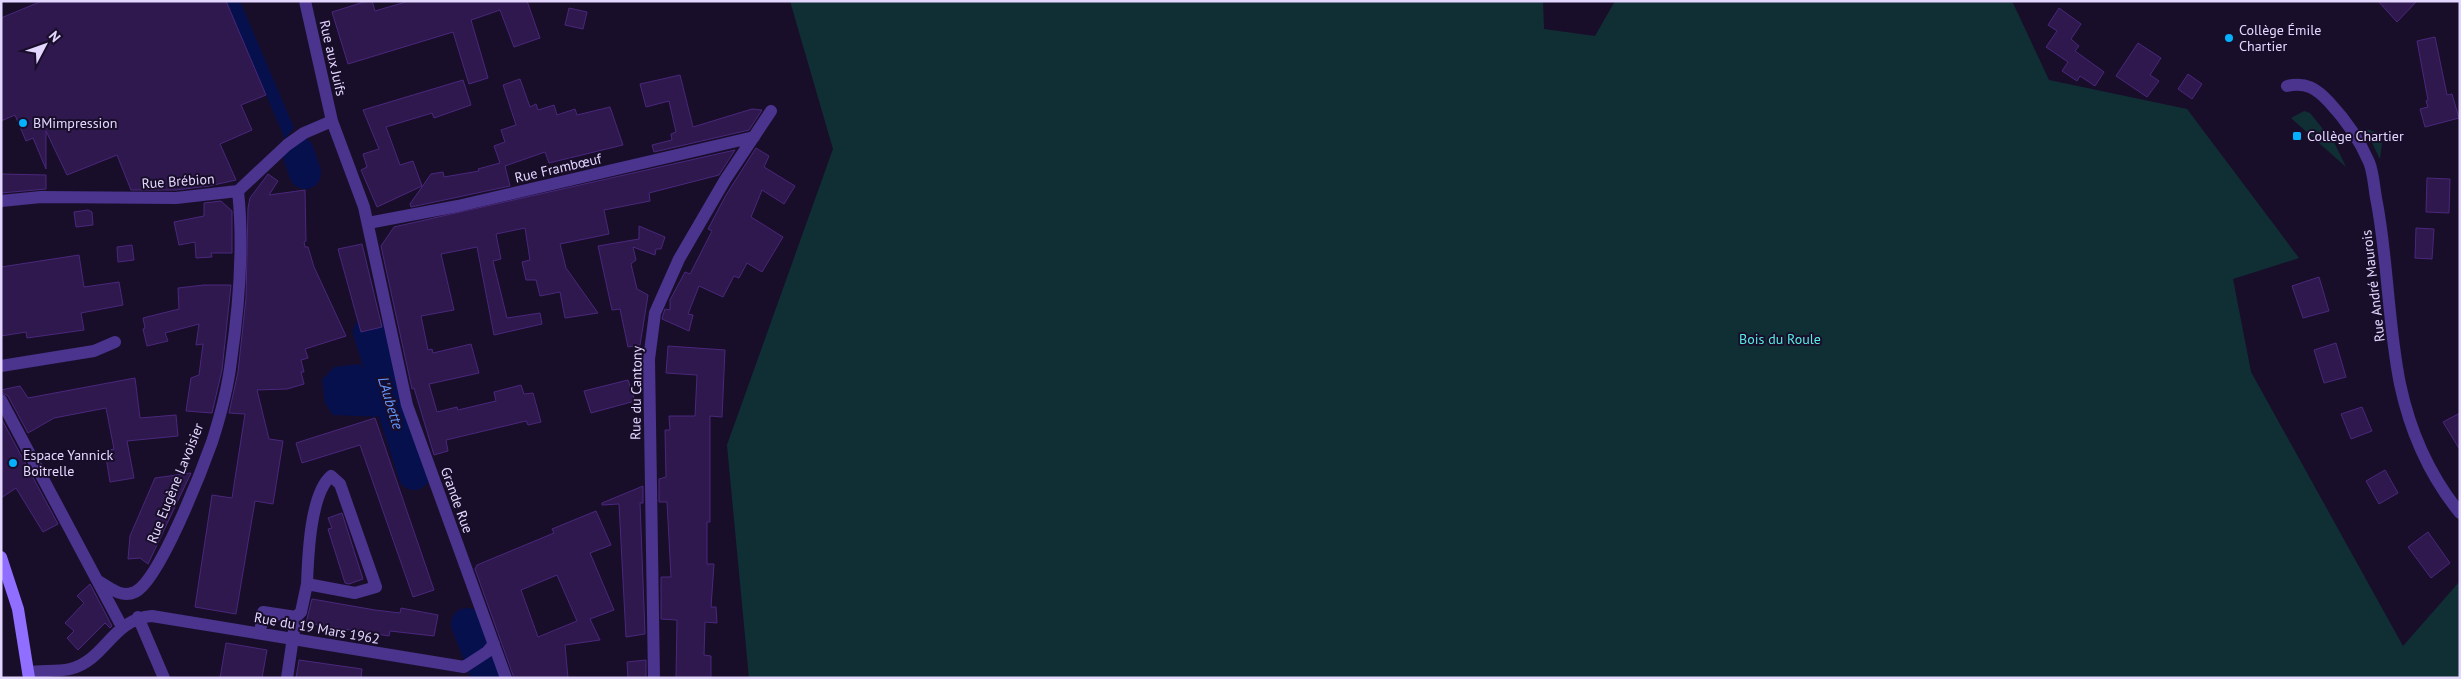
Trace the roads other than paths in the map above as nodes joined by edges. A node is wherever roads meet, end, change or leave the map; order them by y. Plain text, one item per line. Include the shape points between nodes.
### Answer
1 (305, 1) edge
2 (2287, 86) dead end
3 (772, 111) dead end
4 (332, 122) junction
5 (754, 137) junction
6 (238, 191) junction
7 (1, 201) edge
8 (368, 223) junction
9 (115, 342) dead end
10 (1, 366) edge
11 (1, 400) edge
12 (2460, 513) edge
13 (1, 557) edge
14 (100, 582) junction
15 (307, 584) junction
16 (296, 616) junction
17 (138, 617) junction
18 (122, 627) junction
19 (260, 634) junction
20 (293, 640) junction
21 (491, 648) junction
22 (28, 675) edge
23 (164, 678) edge
24 (287, 678) edge
25 (506, 678) edge
26 (654, 678) edge

1 - 4 street, Rue aux Juifs
2 - 12 street, Rue André Maurois via 2300,83 2314,88 2338,112 2369,163 2381,222 2400,382 2409,418 2420,449 2442,491
3 - 5 street, Rue du Cantony
4 - 6 street via 318,126 287,145
4 - 8 street, Rue aux Juifs
5 - 8 street, Rue Frambœuf via 458,206
5 - 26 street, Rue du Cantony via 724,180 679,259 655,313 649,359
6 - 7 street, Rue Brébion via 176,198 41,197
6 - 14 street, Rue Eugène Lavoisier via 239,292 231,363 212,441 178,524 145,583 135,592 123,594
8 - 21 street, Grande Rue via 407,404
9 - 10 street via 94,351
11 - 14 street
13 - 22 main road via 18,609
14 - 18 street
15 - 15 street via 355,593 376,588 340,484 331,476 324,482 318,499 309,549
15 - 16 street via 302,612
16 - 19 street via 263,612
16 - 20 street
17 - 18 street
17 - 19 street, Rue du 19 Mars 1962 via 152,616
17 - 23 street
18 - 22 street via 103,648 71,669
19 - 20 street, Rue du 19 Mars 1962
20 - 21 street, Rue du 19 Mars 1962 via 464,667
20 - 24 street
21 - 25 street, Grande Rue

